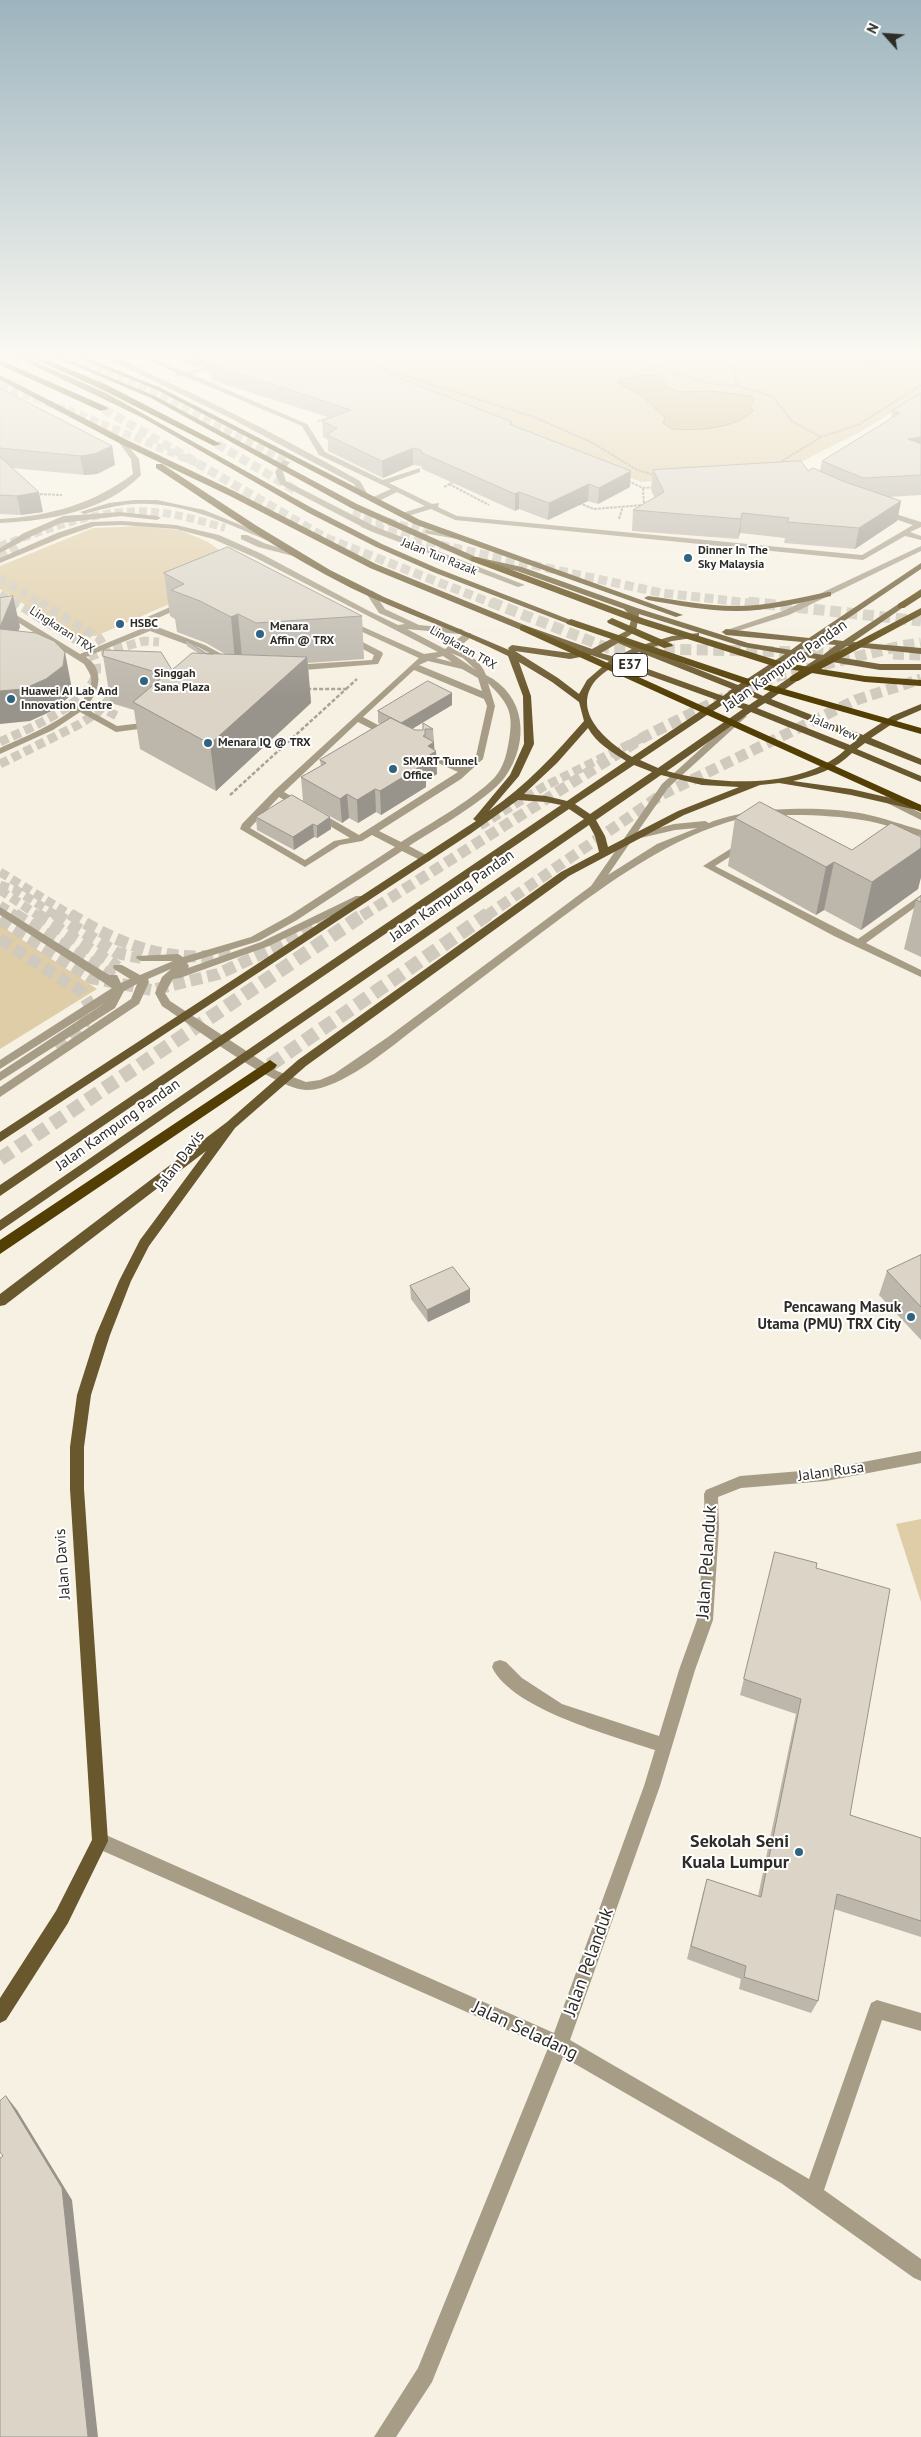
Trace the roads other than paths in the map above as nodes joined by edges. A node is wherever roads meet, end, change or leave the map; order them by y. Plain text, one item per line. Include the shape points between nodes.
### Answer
1 (136, 470) edge
2 (167, 470) edge
3 (182, 470) edge
4 (239, 470) edge
5 (281, 470) tunnel mouth
6 (286, 470) tunnel mouth
7 (315, 470) edge
8 (334, 470) edge
9 (358, 470) edge
10 (417, 470) dead end
11 (384, 482) junction
12 (398, 490) junction
13 (364, 495) junction
14 (374, 500) junction
15 (324, 502) junction
16 (431, 506) junction
17 (877, 510) edge
18 (353, 513) tunnel mouth
19 (405, 515) junction
20 (123, 518) dead end
21 (38, 519) junction
22 (0, 521) edge
23 (24, 521) junction
24 (58, 521) junction
25 (179, 524) junction
26 (920, 524) edge
27 (0, 527) edge
28 (226, 528) tunnel mouth
29 (429, 532) tunnel mouth
30 (904, 533) junction
31 (457, 538) junction
32 (921, 538) edge
33 (283, 544) junction
34 (0, 545) edge
35 (921, 548) edge
36 (0, 551) edge
37 (240, 558) edge
38 (306, 558) junction
39 (474, 559) junction
40 (0, 561) edge
41 (921, 565) edge
42 (521, 585) junction
43 (599, 586) junction
44 (616, 592) junction
45 (921, 592) edge
46 (370, 593) junction
47 (828, 594) junction
48 (194, 599) edge
49 (901, 606) joint
50 (0, 607) edge
51 (921, 611) edge
52 (351, 615) edge
53 (340, 619) edge
54 (614, 621) junction
55 (572, 622) junction
56 (150, 628) junction
57 (524, 628) junction
58 (424, 629) junction
59 (337, 631) edge
60 (459, 631) junction
61 (725, 632) junction
62 (468, 635) junction
63 (498, 646) junction
64 (451, 650) junction
65 (921, 651) edge
66 (511, 652) junction
67 (79, 656) junction
68 (780, 665) junction
69 (413, 666) junction
70 (921, 667) edge
71 (239, 668) edge
72 (282, 669) edge
73 (467, 669) junction
74 (794, 679) junction
75 (742, 680) junction
76 (921, 683) edge
77 (760, 696) joint
78 (488, 698) junction
79 (581, 700) junction
80 (921, 707) edge
81 (80, 709) junction
82 (841, 710) junction
83 (744, 714) junction
84 (357, 718) junction
85 (921, 720) edge
86 (588, 722) junction
87 (151, 725) edge
88 (921, 731) edge
89 (396, 738) edge
90 (0, 751) edge
91 (336, 754) edge
92 (430, 756) edge
93 (921, 762) edge
94 (309, 764) junction
95 (465, 771) junction
96 (921, 779) edge
97 (776, 780) junction
98 (758, 782) junction
99 (278, 792) junction
100 (516, 797) junction
101 (886, 800) junction
102 (921, 809) edge
103 (921, 817) edge
104 (372, 831) junction
105 (467, 832) junction
106 (921, 834) edge
107 (633, 838) junction
108 (359, 839) junction
109 (921, 844) edge
110 (756, 846) edge
111 (604, 852) junction
112 (426, 859) junction
113 (393, 881) junction
114 (593, 888) junction
115 (921, 898) edge
116 (0, 910) edge
117 (255, 939) junction
118 (860, 943) junction
119 (141, 958) tunnel mouth
120 (94, 970) junction
121 (921, 974) edge
122 (146, 978) junction
123 (122, 987) junction
124 (116, 1008) junction
125 (0, 1065) edge
126 (270, 1065) tunnel mouth
127 (0, 1077) edge
128 (0, 1092) edge
129 (231, 1125) junction
130 (0, 1138) edge
131 (0, 1191) edge
132 (0, 1226) edge
133 (0, 1248) edge
134 (0, 1300) edge
135 (921, 1456) edge
136 (740, 1482) joint
137 (500, 1667) dead end
138 (664, 1745) junction
139 (100, 1841) junction
140 (0, 2014) edge
141 (921, 2022) edge
142 (559, 2044) junction
143 (813, 2194) junction
144 (921, 2271) edge
145 (384, 2437) edge

1 - 21 street via 137,475 122,488 92,502
2 - 33 main road
3 - 57 main road, E37 via 373,566
4 - 55 main road, Jalan Tun Razak / E37 via 352,533
5 - 15 street via 283,482
6 - 39 main road via 354,506
7 - 13 main road
8 - 13 street via 357,483
9 - 11 street
10 - 11 street
11 - 12 street
12 - 14 street
12 - 16 street
13 - 14 main road
14 - 19 main road
15 - 18 street
15 - 42 street via 373,529
16 - 19 street
16 - 30 street via 455,518 863,558
17 - 26 street
19 - 31 main road
20 - 25 street
21 - 23 street
21 - 34 street
22 - 23 street
23 - 27 street
24 - 25 street via 120,514 152,516
24 - 33 street via 115,503 150,501 204,512
24 - 36 street
25 - 37 street via 213,540
26 - 30 street
28 - 38 street via 261,545
29 - 31 street
30 - 32 street
31 - 43 main road
33 - 38 main road
35 - 47 street
38 - 46 main road
39 - 42 highway
39 - 68 highway via 641,622
39 - 70 main road via 519,569 634,610 747,645 880,667
40 - 73 street, Lingkaran TRX via 94,524 176,527 216,537 259,556 366,614 434,645
41 - 131 main road, Jalan Kampung Pandan
42 - 54 highway
43 - 44 main road
43 - 63 main road via 636,616 632,631 598,651 570,656
44 - 47 main road via 709,607 747,608
44 - 61 main road
45 - 49 highway
46 - 58 street via 382,611
46 - 60 main road
47 - 61 street via 786,613
48 - 56 street via 141,622
49 - 74 main road, Jalan Kampung Pandan
50 - 67 street, Lingkaran TRX
51 - 74 highway
52 - 58 street via 366,622
53 - 73 street via 382,640
54 - 68 highway
54 - 75 highway
55 - 75 highway
55 - 77 main road, Jalan Tun Razak / E37
56 - 67 street
56 - 71 street via 202,647
57 - 96 main road, Jalan Yew / E37 via 737,702
57 - 102 highway
58 - 60 street
59 - 72 street via 378,654 375,662
60 - 62 main road
61 - 65 main road
61 - 79 main road via 668,637 624,655 586,686
62 - 63 main road
62 - 64 street
63 - 66 main road
64 - 69 street via 434,654
64 - 78 street via 479,666
66 - 79 main road via 561,683
66 - 105 main road via 527,696 528,744 514,776
67 - 81 street, Lingkaran TRX via 94,669 96,678 96,686
68 - 76 highway via 865,679
69 - 78 street
69 - 84 street
73 - 117 street, Lingkaran TRX via 492,681 514,708 517,724 515,741 501,776 470,801 293,918
74 - 83 main road, Jalan Kampung Pandan
75 - 82 highway
77 - 93 main road, Jalan Yew / E37
78 - 95 street via 491,706 480,757
79 - 86 main road
80 - 97 main road via 891,719 833,764 804,775
81 - 87 street via 116,729
81 - 90 street, Lingkaran TRX
82 - 85 highway
82 - 88 highway
83 - 114 street via 665,786
83 - 132 main road, Jalan Kampung Pandan
84 - 89 street via 377,732
84 - 94 street
86 - 98 main road via 598,738 626,758 647,767 710,782
86 - 100 main road
91 - 94 street
92 - 95 street
94 - 99 street
95 - 104 street
97 - 98 main road
97 - 101 main road
98 - 107 main road
99 - 108 street
99 - 108 street via 245,826 247,832 305,864 337,843
100 - 105 main road
100 - 111 main road via 542,796 572,807 598,828
101 - 102 main road
101 - 103 street
104 - 108 street
104 - 112 street
105 - 112 main road
106 - 114 street via 864,817 819,813 774,813 727,819 662,846
107 - 109 street via 674,827 792,818 862,823
107 - 111 main road
110 - 118 street via 748,842 708,866
111 - 129 main road via 565,874 302,1063
112 - 113 main road
113 - 119 street via 279,929 213,950 174,958
113 - 122 street via 321,919 209,966 160,980
113 - 130 main road
114 - 117 street via 392,1040 338,1077 322,1084 306,1086 273,1074 166,1003 160,993 162,982 174,970
115 - 118 street
116 - 120 street, Lingkaran TRX
117 - 122 street, Lingkaran TRX via 170,965
118 - 121 street
120 - 122 street, Lingkaran TRX
120 - 123 street, Lingkaran TRX
122 - 123 street, Lingkaran TRX
122 - 124 street via 135,1001
122 - 124 street via 116,972 132,993 130,1000
123 - 125 street, Lingkaran TRX
124 - 127 street
124 - 128 street via 81,1038
126 - 133 highway
129 - 134 main road
129 - 139 main road, Jalan Davis via 144,1243 103,1335 84,1395 77,1447 77,1489
135 - 136 street, Jalan Rusa via 826,1475
136 - 138 street, Jalan Pelanduk via 711,1494 712,1527 705,1620
137 - 138 street via 516,1683 558,1710
138 - 142 street, Jalan Pelanduk
139 - 140 main road via 62,1917
139 - 142 street, Jalan Seladang
141 - 143 street via 877,2009
142 - 143 street, Jalan Seladang via 788,2176
142 - 145 street, Jalan Pelanduk via 425,2375
143 - 144 street, Jalan Seladang

